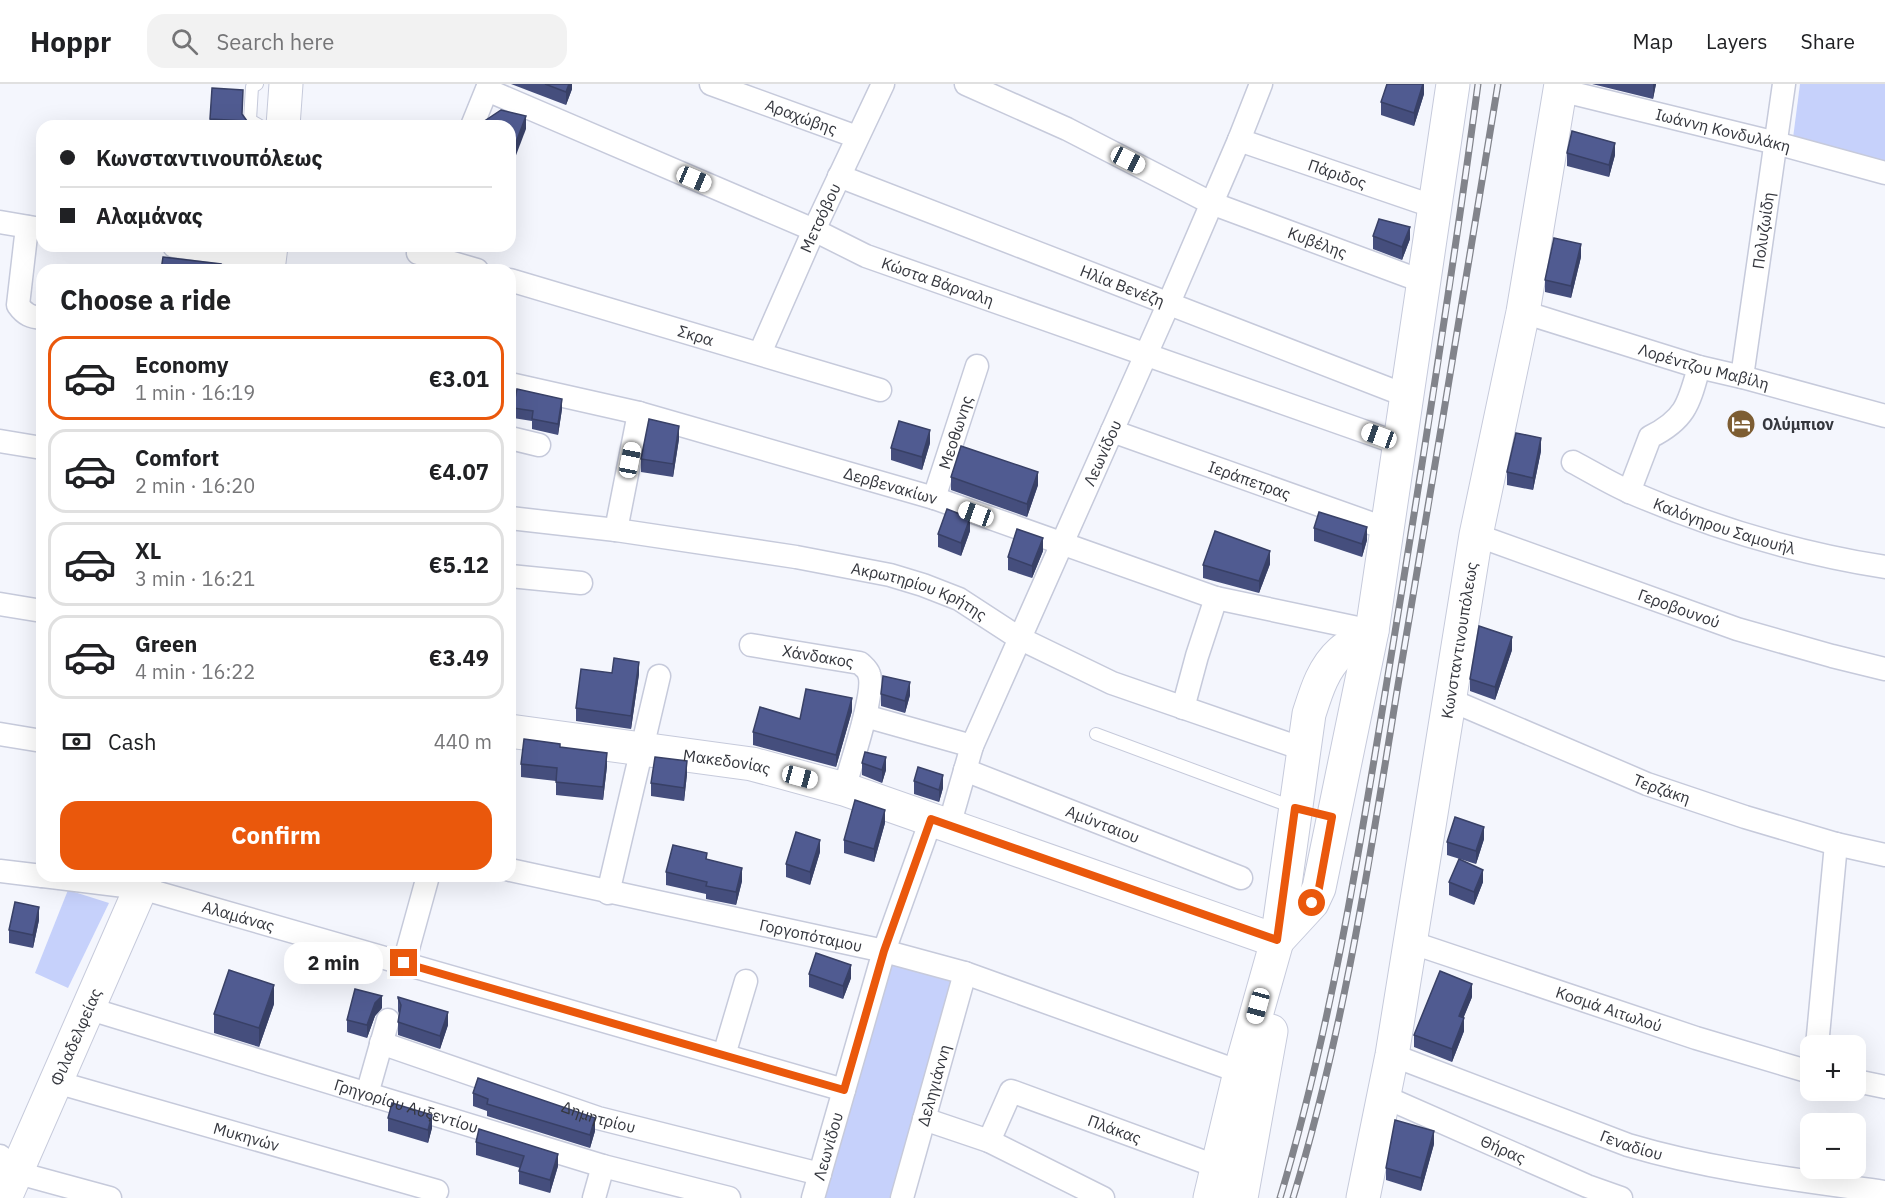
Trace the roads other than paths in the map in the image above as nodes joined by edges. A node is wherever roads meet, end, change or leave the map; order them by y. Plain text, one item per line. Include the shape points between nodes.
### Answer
1 (256, 84) edge
2 (286, 84) edge
3 (711, 84) edge
4 (883, 84) edge
5 (966, 84) edge
6 (1261, 84) edge
7 (1453, 84) edge
8 (1784, 84) edge
9 (488, 87) edge
10 (1561, 87) edge
11 (250, 120) edge
12 (283, 120) edge
13 (474, 120) edge
14 (857, 137) junction
15 (1239, 140) junction
16 (1776, 143) junction
17 (1885, 173) edge
18 (839, 176) junction
19 (1211, 203) junction
20 (1435, 207) junction
21 (0, 222) edge
22 (35, 228) edge
23 (814, 230) junction
24 (222, 252) edge
25 (416, 256) edge
26 (270, 258) edge
27 (451, 264) edge
28 (516, 282) edge
29 (1424, 282) junction
30 (1168, 305) junction
31 (1523, 312) junction
32 (36, 317) edge
33 (760, 353) junction
34 (1146, 354) junction
35 (977, 366) dead end
36 (1699, 367) junction
37 (1742, 377) junction
38 (516, 385) edge
39 (880, 390) dead end
40 (1407, 396) junction
41 (639, 413) junction
42 (1885, 416) edge
43 (1112, 431) junction
44 (516, 439) edge
45 (0, 441) edge
46 (1400, 444) junction
47 (539, 445) dead end
48 (36, 447) edge
49 (1573, 462) dead end
50 (1629, 492) junction
51 (934, 498) junction
52 (516, 519) edge
53 (1387, 529) junction
54 (616, 530) junction
55 (1476, 535) junction
56 (1062, 544) junction
57 (1885, 567) edge
58 (516, 577) edge
59 (581, 583) dead end
60 (1216, 598) junction
61 (0, 604) edge
62 (36, 610) edge
63 (1372, 631) junction
64 (1019, 638) junction
65 (751, 645) dead end
66 (1885, 669) edge
67 (659, 676) dead end
68 (1448, 699) junction
69 (1182, 708) junction
70 (865, 716) junction
71 (516, 733) edge
72 (0, 734) edge
73 (1096, 734) dead end
74 (36, 740) edge
75 (972, 746) junction
76 (642, 749) junction
77 (1303, 749) junction
78 (964, 770) junction
79 (844, 789) junction
80 (1295, 808) junction
81 (1332, 817) junction
82 (940, 823) junction
83 (1836, 844) junction
84 (1885, 855) edge
85 (0, 871) edge
86 (516, 871) edge
87 (36, 875) edge
88 (1241, 878) dead end
89 (143, 882) edge
90 (426, 882) edge
91 (608, 893) junction
92 (1277, 940) junction
93 (1410, 942) junction
94 (884, 951) junction
95 (404, 963) junction
96 (965, 973) junction
97 (746, 981) dead end
98 (87, 1008) junction
99 (388, 1020) dead end
100 (1818, 1035) edge
101 (381, 1043) junction
102 (724, 1055) junction
103 (1392, 1055) junction
104 (1800, 1069) edge
105 (1240, 1072) junction
106 (56, 1082) junction
107 (1866, 1083) edge
108 (1885, 1087) edge
109 (844, 1090) junction
110 (367, 1094) junction
111 (1385, 1097) junction
112 (924, 1119) junction
113 (989, 1141) junction
114 (603, 1166) junction
115 (820, 1174) junction
116 (8, 1176) edge
117 (1214, 1183) edge
118 (1803, 1189) edge
119 (437, 1191) dead end
120 (1587, 1192) edge
121 (1885, 1192) edge
122 (1367, 1197) edge
123 (110, 1198) edge
124 (594, 1198) edge
125 (729, 1198) edge
126 (813, 1198) edge
127 (902, 1198) edge
128 (1103, 1198) edge
129 (1241, 1198) edge
130 (1621, 1198) edge

1 - 11 lane via 252,87
2 - 12 street
3 - 14 street, Αραχώβης
4 - 14 street, Μετσόβου
5 - 19 street, Κυβέλης via 1067,129
6 - 15 street, Λεωνίδου
7 - 20 street
8 - 16 street, Πολυζωίδη
9 - 13 street
9 - 23 street, Κώστα Βάρναλη
10 - 16 street, Ιωάννη Κονδυλάκη
10 - 31 street, Κωνσταντινουπόλεως
14 - 18 street, Μετσόβου
15 - 19 street, Λεωνίδου
15 - 20 street, Πάριδος
16 - 17 street, Ιωάννη Κονδυλάκη
16 - 37 street, Πολυζωίδη
18 - 23 street, Μετσόβου
18 - 30 street, Ηλία Βενέζη
19 - 29 street, Κυβέλης
19 - 30 street, Λεωνίδου
20 - 29 street
21 - 22 street
22 - 32 street via 18,305 24,313
23 - 33 street, Μετσόβου
23 - 34 street, Κώστα Βάρναλη via 866,256
24 - 26 street
25 - 27 street
28 - 33 street, Σκρα
29 - 40 street
30 - 34 street, Λεωνίδου
30 - 40 street, Ηλία Βενέζη
31 - 36 street, Λορέντζου Μαβίλη
31 - 55 street, Κωνσταντινουπόλεως
33 - 39 street, Σκρα
34 - 43 street, Λεωνίδου
34 - 46 street, Κώστα Βάρναλη
35 - 51 street, Μεοθωνης
36 - 37 street, Λορέντζου Μαβίλη
36 - 50 street via 1689,404 1662,431 1650,437
37 - 42 street, Λορέντζου Μαβίλη
38 - 41 street, Δερβενακίων
40 - 46 street
41 - 51 street, Δερβενακίων
41 - 54 street
43 - 53 street, Ιεράπετρας
43 - 56 street, Λεωνίδου
44 - 47 street
45 - 48 street
46 - 53 street
49 - 50 street, Καλόγηρου Σαμουήλ
50 - 57 street, Καλόγηρου Σαμουήλ via 1764,542
51 - 56 street, Δερβενακίων
52 - 54 street, Ακρωτηρίου Κρήτης
53 - 63 street
54 - 64 street, Ακρωτηρίου Κρήτης via 795,557 890,576 959,599
55 - 66 street, Γεροβουνού via 1737,629
55 - 68 street, Κωνσταντινουπόλεως
56 - 60 street, Δερβενακίων
56 - 64 street, Λεωνίδου
58 - 59 street
60 - 63 street, Δερβενακίων
60 - 69 street
61 - 62 street
63 - 77 street via 1341,652 1328,669 1317,688
63 - 81 street
64 - 69 street, Ακρωτηρίου Κρήτης via 1112,683
64 - 75 street, Λεωνίδου
65 - 70 street, Χάνδακος via 860,663 869,673
67 - 76 street
68 - 83 street, Τερζάκη via 1647,784
68 - 93 street, Κωνσταντινουπόλεως
69 - 77 street, Ακρωτηρίου Κρήτης
70 - 75 street
70 - 79 street, Χάνδακος
71 - 76 street, Μακεδονίας
72 - 74 street
73 - 80 lane
75 - 78 street, Λεωνίδου
76 - 79 street, Μακεδονίας via 752,764
76 - 91 street
77 - 80 street
78 - 82 street, Λεωνίδου
78 - 88 street, Αμύνταιου
79 - 82 street, Μακεδονίας
80 - 81 street
80 - 92 street
81 - 92 street via 1319,888 1312,903
82 - 92 street, Μακεδονίας
82 - 94 street, Λεωνίδου
83 - 84 street, Τερζάκη
83 - 100 street
85 - 87 street, Αλαμάνας
86 - 91 street, Γοργοπόταμου
89 - 95 street, Αλαμάνας
89 - 98 street, Φιλαδελφείας
90 - 95 street
91 - 94 street, Γοργοπόταμου
92 - 105 street
92 - 129 street via 1280,985
93 - 103 street, Κωνσταντινουπόλεως
93 - 104 street, Κοσμά Αιτωλού
94 - 96 street, Γοργοπόταμου
94 - 109 street, Λεωνίδου
95 - 102 street, Αλαμάνας
96 - 105 street, Γοργοπόταμου
96 - 112 street, Δεληγιάννη
97 - 102 street
98 - 106 street, Φιλαδελφείας
98 - 110 street, Γρηγορίου Αυξεντίου
99 - 101 street
101 - 110 street
101 - 115 street, Δημητρίου via 598,1118
102 - 109 street, Αλαμάνας
103 - 111 street, Κωνσταντινουπόλεως
103 - 118 street, Γεναδίου via 1628,1144
105 - 117 street
106 - 116 street, Φιλαδελφείας
106 - 119 street, Μυκηνών
107 - 108 street
109 - 115 street, Λεωνίδου
110 - 114 street, Γρηγορίου Αυξεντίου
111 - 120 street, Θήρας
111 - 122 street, Κωνσταντινουπόλεως
112 - 113 street
112 - 127 street, Δεληγιάννη
113 - 117 street, Πλάκας via 1011,1091
113 - 128 street
114 - 124 street
114 - 125 street, Γρηγορίου Αυξεντίου
115 - 126 street, Λεωνίδου
116 - 123 street
118 - 121 street, Γεναδίου
120 - 130 street, Θήρας

